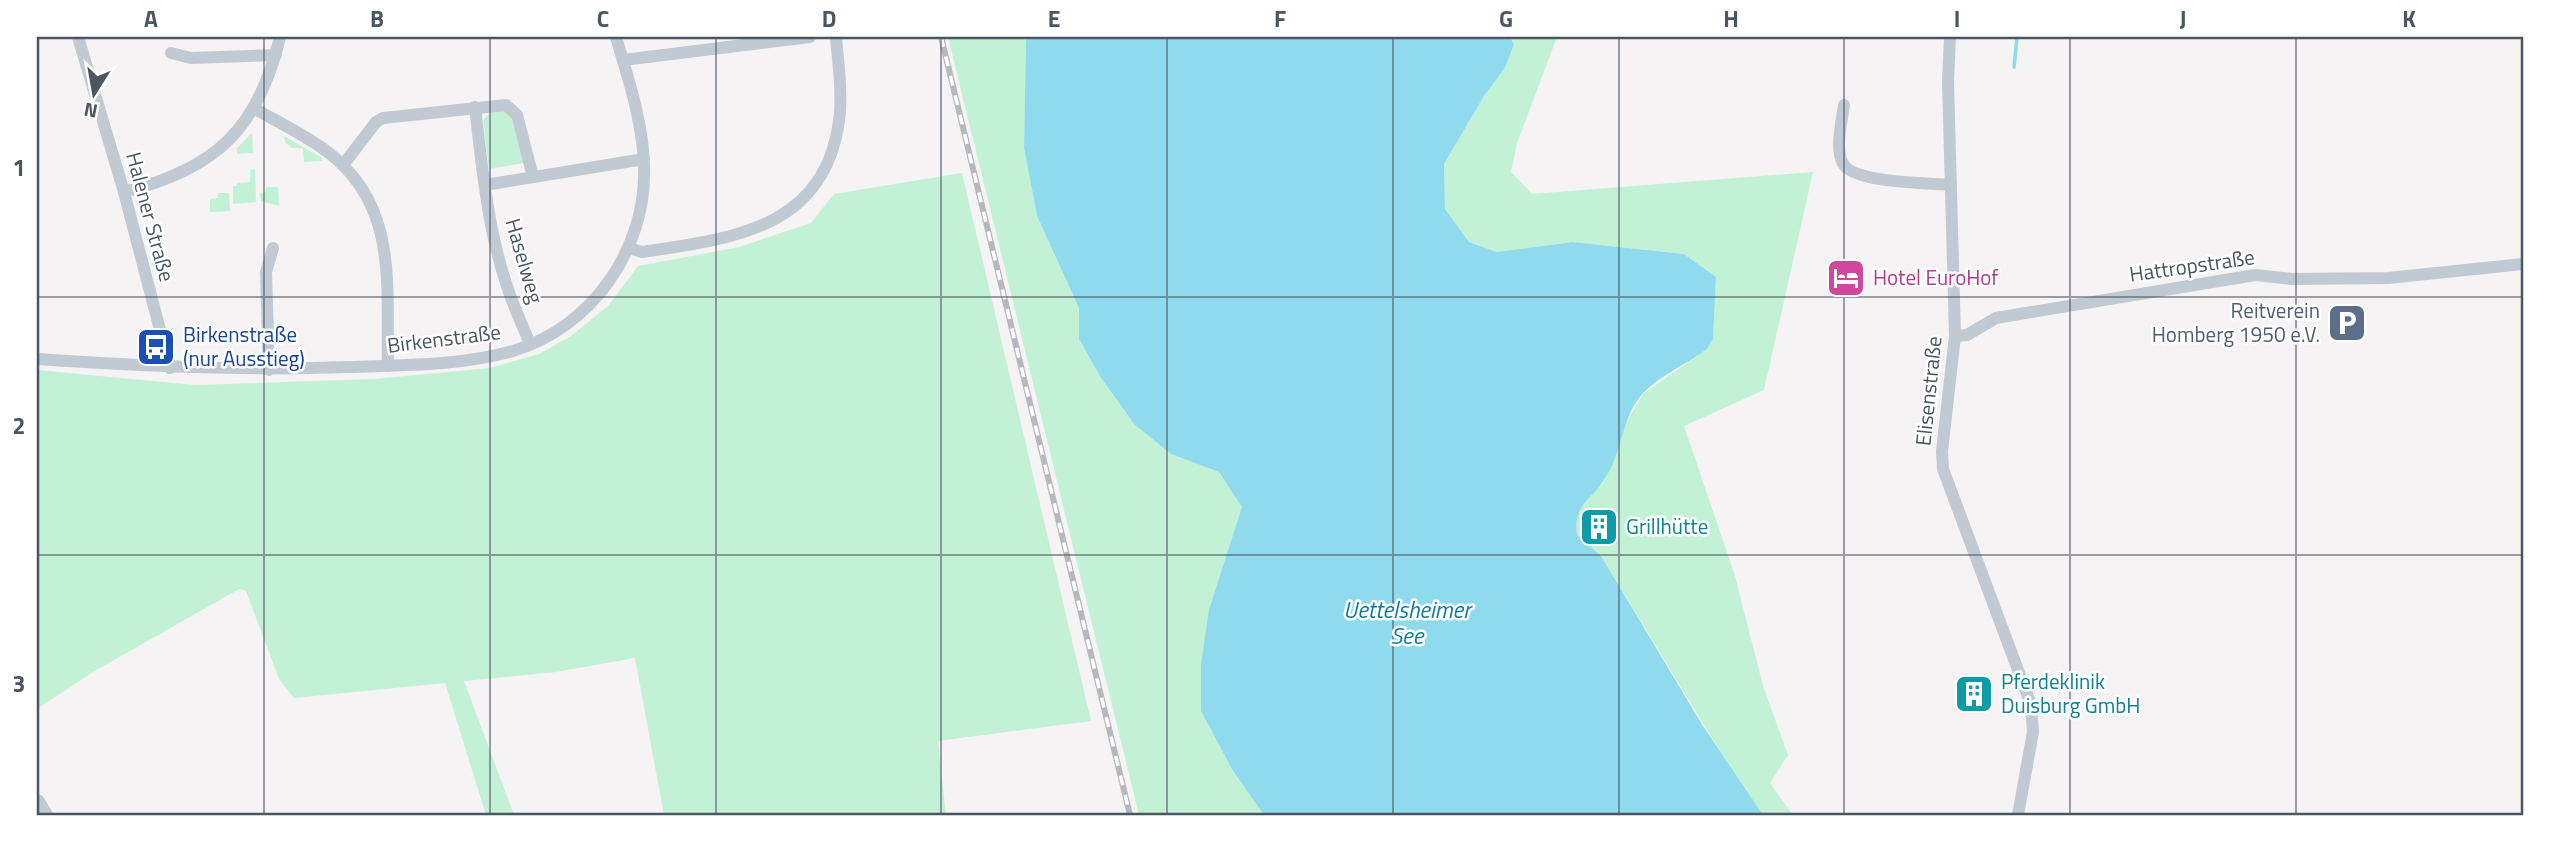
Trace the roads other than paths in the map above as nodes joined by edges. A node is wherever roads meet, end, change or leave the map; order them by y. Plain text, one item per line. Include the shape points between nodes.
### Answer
1 (78, 37) edge
2 (280, 37) edge
3 (616, 37) edge
4 (810, 37) edge
5 (836, 37) edge
6 (1950, 37) edge
7 (171, 53) dead end
8 (276, 55) junction
9 (623, 60) junction
10 (1844, 105) dead end
11 (475, 107) junction
12 (255, 109) junction
13 (644, 159) junction
14 (343, 165) junction
15 (533, 177) junction
16 (1951, 185) junction
17 (485, 186) junction
18 (124, 192) junction
19 (273, 248) dead end
20 (629, 248) junction
21 (2523, 264) edge
22 (1955, 336) junction
23 (530, 344) junction
24 (37, 359) edge
25 (388, 366) junction
26 (170, 368) junction
27 (269, 370) junction
28 (37, 802) edge
29 (45, 815) edge
30 (2018, 815) edge

1 - 18 street, Halener Straße
2 - 8 street
3 - 9 street, Birkenstraße
4 - 9 street
5 - 20 street via 840,91 836,137 823,169 803,197 774,221 743,235 642,252
6 - 16 street, Elisenstraße
7 - 8 street via 191,58
8 - 12 street
9 - 13 street, Birkenstraße
10 - 16 street via 1840,155 1850,171
11 - 14 street via 383,118
11 - 15 street via 513,108
11 - 17 street, Haselweg
12 - 14 street
12 - 18 street via 228,142 202,161
13 - 15 street
13 - 20 street, Birkenstraße via 642,199
14 - 25 street via 367,195 382,234
15 - 17 street
16 - 22 street, Elisenstraße
17 - 23 street, Haselweg via 507,287
18 - 26 street, Halener Straße
19 - 27 street via 266,272
20 - 23 street, Birkenstraße via 599,295 569,322
21 - 22 street, Hattropstraße via 2374,279 2237,276 1996,318 1967,335
22 - 30 street, Elisenstraße via 1943,470 2031,705 2033,732
23 - 25 street, Birkenstraße via 485,357
24 - 26 street, Birkenstraße
25 - 27 street, Birkenstraße
26 - 27 street, Birkenstraße
28 - 29 main road

